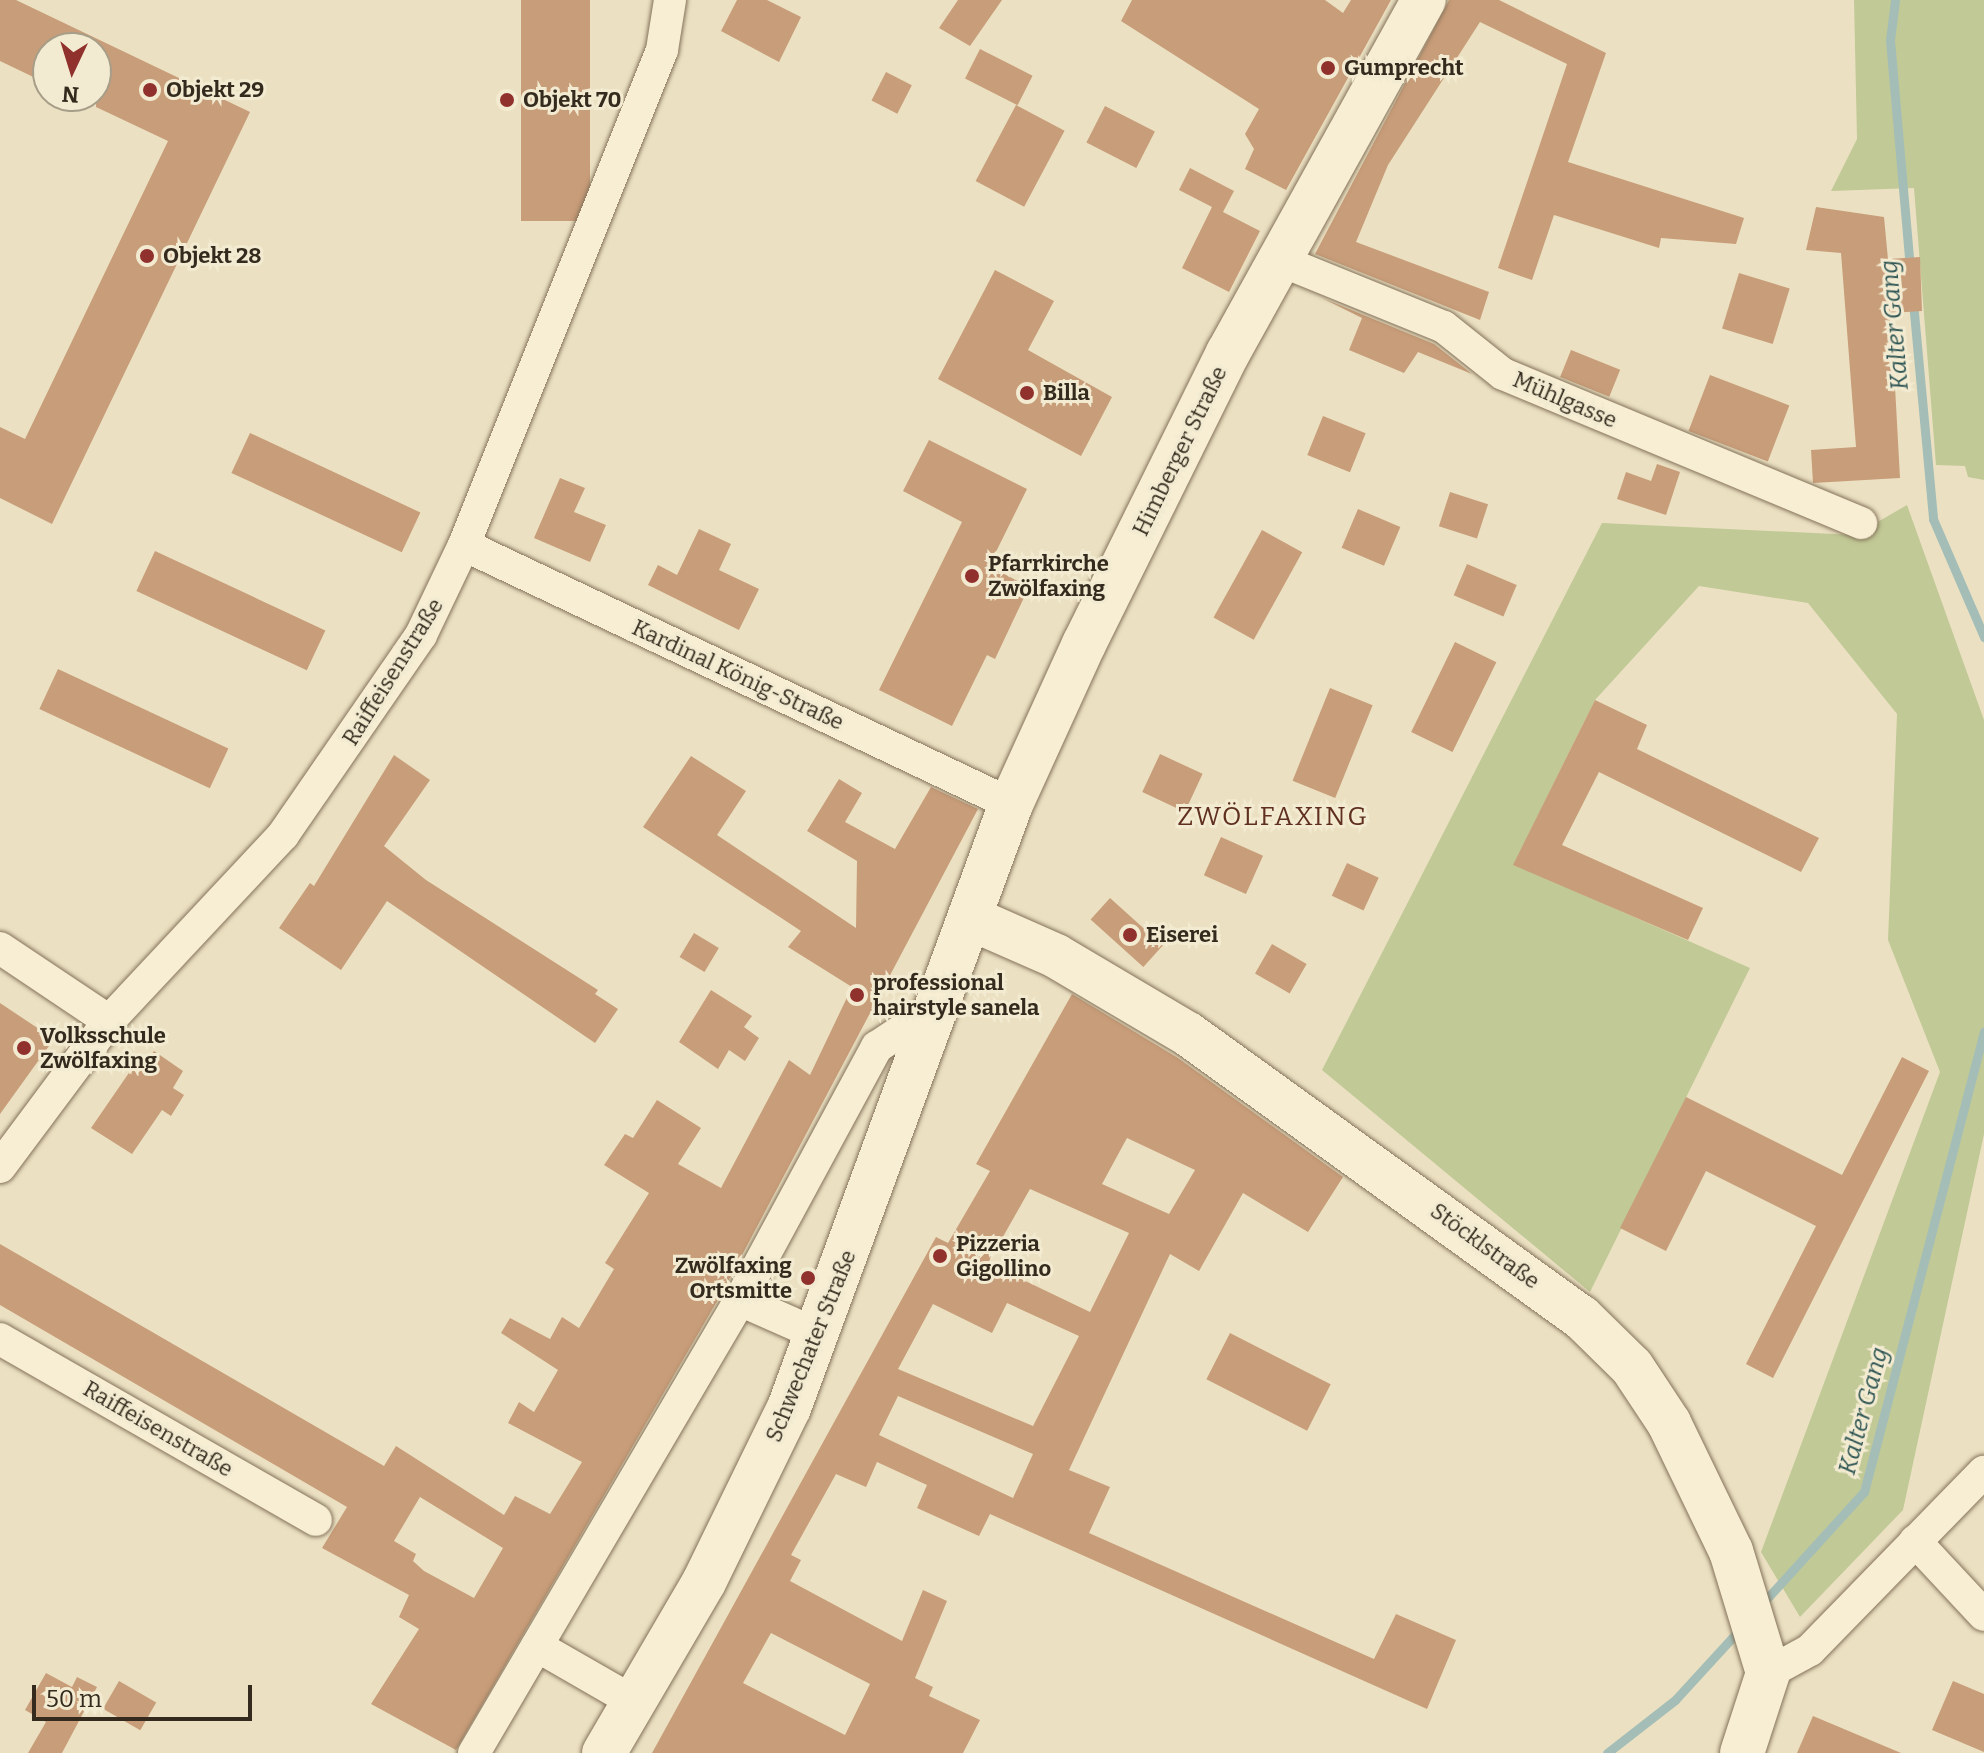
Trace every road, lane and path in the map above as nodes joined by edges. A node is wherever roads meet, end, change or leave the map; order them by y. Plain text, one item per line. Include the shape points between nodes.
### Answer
1 (670, 0) edge
2 (1424, 0) edge
3 (1279, 260) junction
4 (1861, 523) dead end
5 (464, 545) junction
6 (1011, 804) junction
7 (970, 918) junction
8 (0, 948) edge
9 (940, 1005) junction
10 (109, 1021) junction
11 (0, 1167) edge
12 (740, 1300) junction
13 (819, 1335) junction
14 (0, 1339) edge
15 (1984, 1472) edge
16 (316, 1520) dead end
17 (1915, 1541) junction
18 (1984, 1615) edge
19 (537, 1646) junction
20 (1768, 1673) junction
21 (636, 1703) junction
22 (474, 1753) edge
23 (604, 1753) edge
24 (1742, 1753) edge

1 - 5 street, Raiffeisenstraße via 662,50
2 - 3 main road, Himberger Straße
3 - 4 street, Mühlgasse via 1444,327 1503,374
3 - 6 main road, Himberger Straße via 1084,644
5 - 6 street, Kardinal König-Straße
5 - 10 street, Raiffeisenstraße via 421,635 283,835
6 - 7 main road, Himberger Straße
7 - 9 main road, Schwechater Straße
7 - 20 main road, Stöcklstraße via 1056,956 1188,1034 1581,1317 1632,1367 1669,1423 1731,1551
8 - 10 street
9 - 12 street via 877,1047
9 - 13 main road, Schwechater Straße
10 - 11 street, Raiffeisenstraße
12 - 13 street
12 - 19 street
13 - 21 main road, Schwechater Straße via 748,1493
14 - 16 street, Raiffeisenstraße
15 - 17 street
17 - 18 street
17 - 20 street via 1810,1650
19 - 21 street
19 - 22 street
20 - 24 main road
21 - 23 main road, Schwechater Straße

